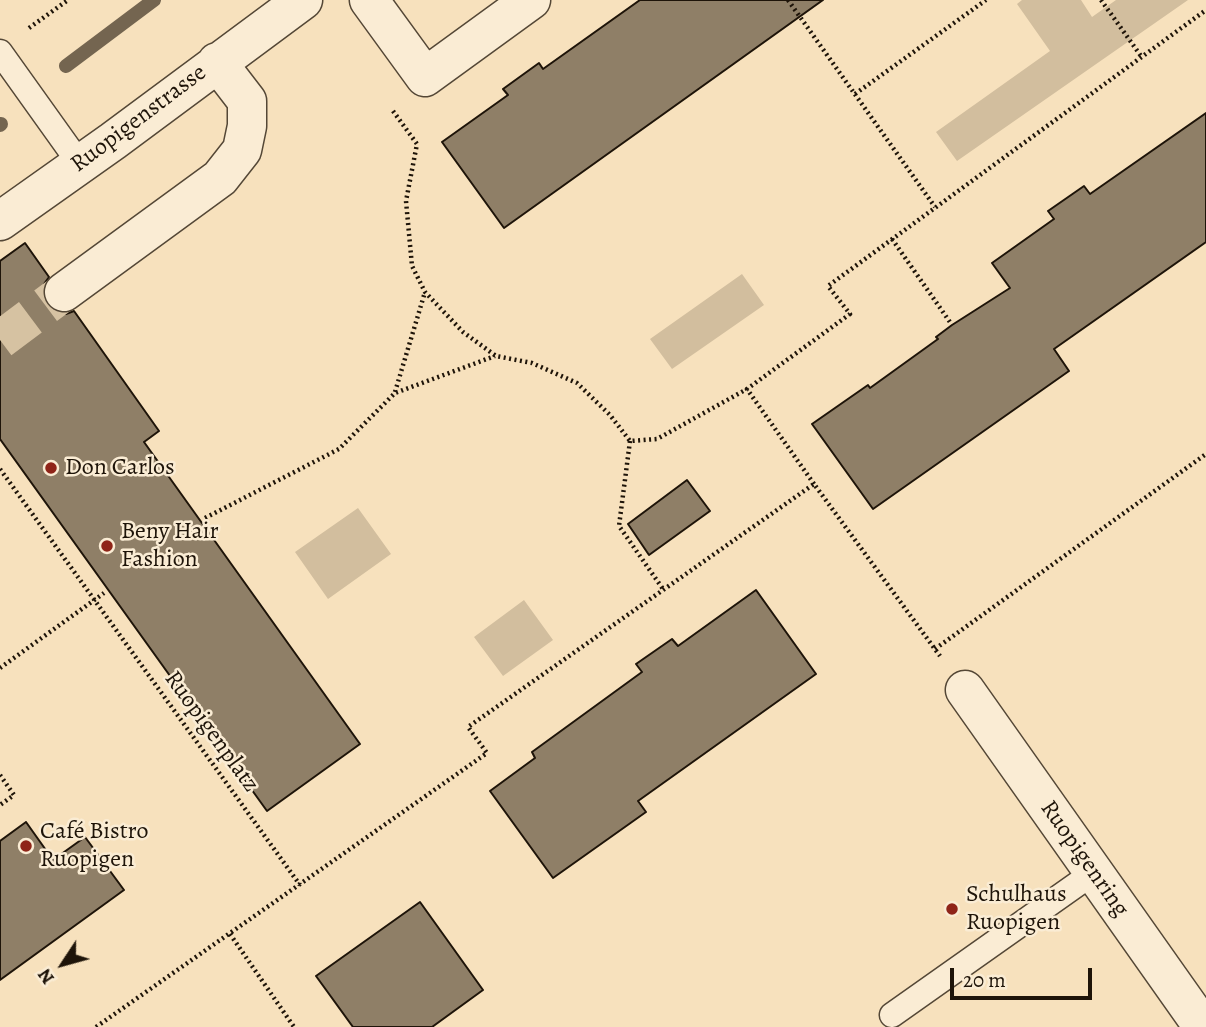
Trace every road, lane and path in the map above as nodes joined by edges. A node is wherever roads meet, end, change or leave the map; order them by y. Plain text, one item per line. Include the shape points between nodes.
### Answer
1 (68, 0) edge
2 (303, 0) edge
3 (369, 0) edge
4 (531, 0) edge
5 (789, 0) edge
6 (986, 0) edge
7 (1101, 0) edge
8 (1206, 10) edge
9 (23, 32) dead end
10 (0, 52) edge
11 (1141, 56) junction
12 (217, 62) junction
13 (425, 77) junction
14 (855, 94) junction
15 (80, 164) junction
16 (935, 207) junction
17 (0, 220) edge
18 (892, 239) junction
19 (64, 292) tunnel mouth
20 (425, 292) junction
21 (952, 325) dead end
22 (496, 356) junction
23 (747, 389) junction
24 (395, 393) junction
25 (631, 441) junction
26 (1206, 454) edge
27 (0, 470) edge
28 (814, 484) junction
29 (205, 517) dead end
30 (663, 589) junction
31 (104, 593) dead end
32 (93, 600) junction
33 (0, 668) edge
34 (965, 690) dead end
35 (0, 775) edge
36 (0, 805) edge
37 (1093, 873) junction
38 (300, 885) junction
39 (230, 934) junction
40 (1200, 1010) edge
41 (892, 1015) dead end
42 (96, 1027) edge
43 (294, 1027) edge

1 - 9 path
2 - 12 street
3 - 13 street
4 - 13 street
5 - 14 path
6 - 14 path
7 - 11 path
8 - 11 path
10 - 15 lane
11 - 16 path
12 - 15 street, Ruopigenstrasse
12 - 19 street, Ruopigenstrasse via 247,101 242,150 220,178
13 - 20 path via 388,103 417,144 406,201 412,266
14 - 16 path
15 - 17 street, Ruopigenstrasse
16 - 18 path
18 - 21 path
18 - 23 path via 828,286 850,314
20 - 22 path via 463,332
20 - 24 path
22 - 24 path
22 - 25 path via 532,363 578,383
23 - 25 path via 657,439
23 - 28 path
24 - 29 path via 339,449
25 - 30 path via 619,527
26 - 28 path via 935,649
27 - 32 path, Ruopigenplatz
28 - 30 path
30 - 38 path via 468,727 487,753
31 - 32 path
32 - 33 path
32 - 38 path, Ruopigenplatz
34 - 37 street, Ruopigenring
35 - 36 path via 14,795
37 - 40 street, Ruopigenring
37 - 41 lane
38 - 39 path
39 - 42 path
39 - 43 path

